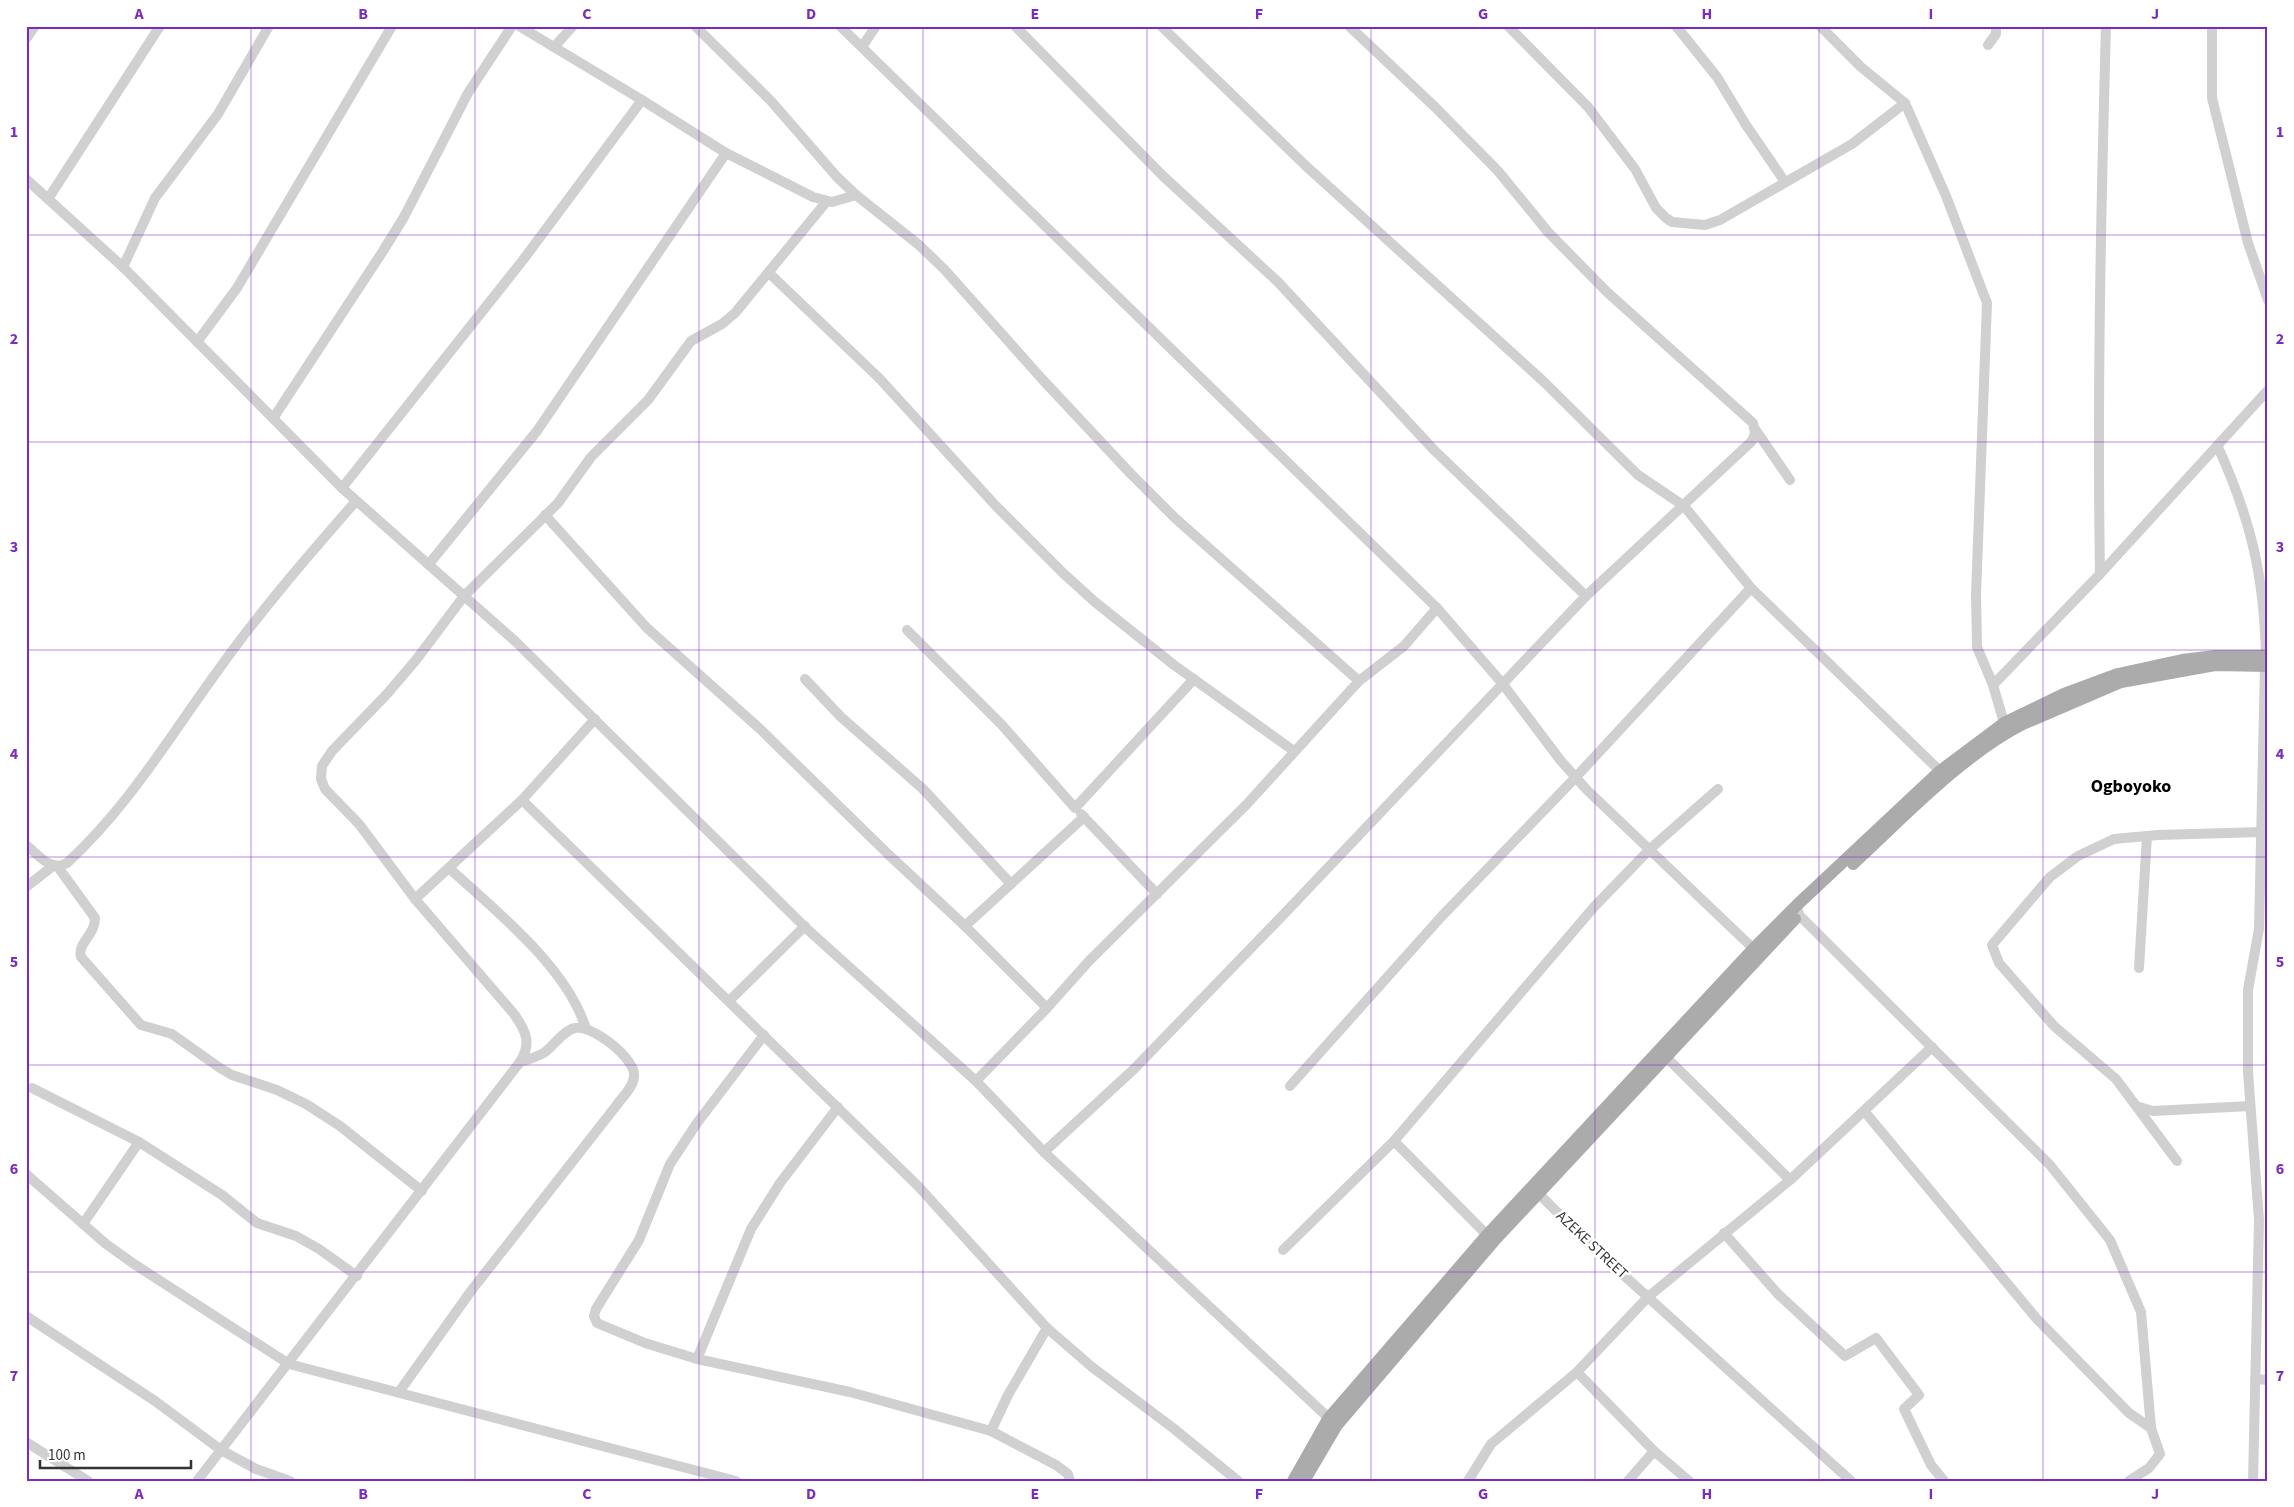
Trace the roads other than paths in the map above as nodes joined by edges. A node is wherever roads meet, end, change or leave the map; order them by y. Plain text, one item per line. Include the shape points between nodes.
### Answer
1 (35, 26) edge
2 (160, 26) edge
3 (270, 26) edge
4 (392, 26) edge
5 (512, 26) edge
6 (519, 26) edge
7 (573, 26) edge
8 (695, 26) edge
9 (840, 26) edge
10 (876, 26) edge
11 (1015, 26) edge
12 (1161, 26) edge
13 (1349, 26) edge
14 (1508, 26) edge
15 (1676, 26) edge
16 (1996, 26) edge
17 (2106, 26) edge
18 (2212, 26) edge
19 (1824, 28) edge
20 (26, 39) edge
21 (1988, 45) dead end
22 (554, 47) junction
23 (862, 47) junction
24 (642, 100) junction
25 (1905, 103) junction
26 (726, 153) junction
27 (26, 179) edge
28 (1785, 182) junction
29 (856, 195) junction
30 (48, 199) junction
31 (827, 202) junction
32 (123, 268) junction
33 (769, 274) junction
34 (2268, 300) edge
35 (197, 342) junction
36 (2268, 390) edge
37 (274, 417) junction
38 (1755, 429) junction
39 (2218, 447) junction
40 (1790, 480) dead end
41 (342, 488) junction
42 (356, 501) junction
43 (1684, 506) junction
44 (545, 516) junction
45 (429, 564) junction
46 (2100, 574) junction
47 (1751, 588) junction
48 (464, 596) junction
49 (1586, 596) junction
50 (1438, 608) junction
51 (907, 630) dead end
52 (2267, 661) edge
53 (805, 679) dead end
54 (1194, 679) junction
55 (1359, 681) junction
56 (1502, 683) junction
57 (1993, 685) junction
58 (2066, 698) junction
59 (595, 719) junction
60 (2004, 722) junction
61 (1294, 751) junction
62 (1940, 771) junction
63 (1576, 777) junction
64 (1718, 789) dead end
65 (522, 800) junction
66 (1075, 808) junction
67 (1084, 817) junction
68 (2262, 832) junction
69 (2147, 836) junction
70 (26, 845) edge
71 (1650, 850) junction
72 (56, 867) junction
73 (449, 868) junction
74 (1011, 884) junction
75 (26, 887) edge
76 (1157, 894) junction
77 (415, 899) junction
78 (1798, 910) junction
79 (805, 926) junction
80 (965, 926) junction
81 (1757, 952) junction
82 (2139, 968) dead end
83 (729, 1001) junction
84 (1047, 1008) junction
85 (586, 1029) junction
86 (764, 1035) junction
87 (1932, 1047) junction
88 (1666, 1057) junction
89 (520, 1062) junction
90 (976, 1081) junction
91 (1290, 1086) dead end
92 (32, 1088) dead end
93 (2250, 1106) junction
94 (838, 1107) junction
95 (2139, 1107) junction
96 (1865, 1112) junction
97 (1394, 1141) junction
98 (139, 1142) junction
99 (1044, 1152) junction
100 (2178, 1161) dead end
101 (26, 1174) edge
102 (1790, 1180) junction
103 (422, 1191) junction
104 (1538, 1193) junction
105 (83, 1224) junction
106 (1724, 1234) junction
107 (1487, 1235) junction
108 (1283, 1250) dead end
109 (357, 1276) junction
110 (1648, 1297) junction
111 (26, 1316) edge
112 (1047, 1328) junction
113 (697, 1359) junction
114 (289, 1364) junction
115 (1578, 1372) junction
116 (2255, 1379) junction
117 (2268, 1380) edge
118 (398, 1392) junction
119 (1332, 1422) junction
120 (2151, 1428) junction
121 (991, 1431) junction
122 (26, 1442) edge
123 (221, 1450) junction
124 (1654, 1452) junction
125 (88, 1481) edge
126 (197, 1481) edge
127 (290, 1481) edge
128 (736, 1481) edge
129 (1070, 1481) edge
130 (1238, 1481) edge
131 (1293, 1481) edge
132 (1304, 1481) edge
133 (1468, 1481) edge
134 (1628, 1481) edge
135 (1689, 1481) edge
136 (1851, 1481) edge
137 (1944, 1481) edge
138 (2129, 1481) edge
139 (2253, 1481) edge

1 - 20 street
2 - 30 street
3 - 32 street via 218,114 155,198
4 - 35 street via 237,288
5 - 37 street via 468,93 387,244
6 - 22 street
7 - 22 street
8 - 29 street via 771,101
9 - 23 street
10 - 23 street
11 - 49 street via 1163,176 1290,293 1434,450
12 - 43 street via 1306,166 1543,380 1638,475
13 - 38 street via 1491,164 1548,232 1607,292 1738,408 1754,423
14 - 28 street via 1588,107 1635,169 1656,208 1672,222 1705,226
15 - 28 street via 1717,77
16 - 21 street via 1996,34
17 - 46 street via 2099,265
18 - 34 street via 2212,98 2248,244
19 - 25 street via 1861,67
22 - 24 street
23 - 50 street
24 - 26 street
24 - 41 street via 523,260
25 - 28 street via 1852,144
25 - 57 street via 1946,196 1987,303 1976,595 1977,647
26 - 31 street via 813,198
26 - 45 street via 537,431
27 - 30 street
29 - 31 street
29 - 55 street via 897,226 944,269 1075,415 1175,518
30 - 32 street
31 - 33 street
32 - 35 street
33 - 44 street via 729,318 691,341 648,400 598,449
33 - 54 street via 879,378 1063,574
35 - 37 street
36 - 39 street
37 - 41 street
38 - 40 street
38 - 43 street via 1752,441
39 - 46 street
39 - 52 street via 2237,488 2261,579
41 - 42 street
42 - 45 street
42 - 72 street via 266,605 120,808 67,864
43 - 47 street
43 - 49 street
44 - 48 street
44 - 80 street via 648,628 759,728
45 - 48 street
46 - 57 street
47 - 62 street
47 - 63 street
48 - 59 street
48 - 77 street via 387,694 332,751 321,772 326,789 360,824
49 - 56 street
50 - 55 street via 1404,646
50 - 56 street
51 - 66 street via 1001,724
52 - 58 main road via 2216,656 2182,660 2118,674
52 - 68 street
53 - 74 street via 841,717 923,789
54 - 61 street
54 - 66 street
55 - 61 street
56 - 63 street
56 - 99 street via 1154,1048
57 - 60 street
58 - 60 main road
58 - 78 main road via 2009,731 1946,778
59 - 65 street
59 - 79 street
60 - 62 main road
61 - 76 street via 1247,804
62 - 78 main road
63 - 71 street
63 - 91 street via 1441,917
64 - 71 street
65 - 73 street
65 - 83 street
66 - 67 street
67 - 74 street
67 - 76 street
68 - 69 street
68 - 93 street via 2259,929 2248,990
69 - 82 street
69 - 95 street via 2114,839 2078,856 2050,877 1992,944 1999,963 2054,1026 2116,1079
70 - 72 street
71 - 81 street
71 - 97 street via 1594,907
72 - 75 street
72 - 103 street via 95,918 93,930 80,947 80,956 141,1025 172,1034 232,1075 306,1104 340,1126
73 - 77 street
73 - 85 street via 536,951 573,999
74 - 80 street
76 - 84 street
77 - 89 street via 520,1023 528,1038 528,1046
78 - 81 main road
78 - 87 street
79 - 83 street
79 - 90 street
80 - 84 street
81 - 88 main road
81 - 107 main road
83 - 86 street
84 - 90 street
85 - 89 street via 570,1030 544,1053
85 - 118 street via 626,1056 633,1067 632,1084 471,1291
86 - 94 street
86 - 113 street via 675,1156 639,1240 594,1312 600,1325
87 - 96 street
87 - 120 street via 2050,1165 2110,1240 2141,1312
88 - 102 street
88 - 104 main road
89 - 103 street
90 - 99 street
92 - 98 street
93 - 95 street via 2153,1111
93 - 116 street via 2259,1220
94 - 112 street via 918,1186
94 - 113 street via 780,1183 751,1229
95 - 100 street
96 - 102 street
96 - 120 street via 2036,1318 2129,1413
97 - 107 street
97 - 108 street
98 - 105 street
98 - 109 street via 222,1195 257,1223 296,1236 319,1248
99 - 119 street
101 - 105 street
102 - 106 street
103 - 109 street
104 - 110 street, AZEKE STREET
104 - 119 main road
105 - 114 street via 134,1264
106 - 110 street
106 - 137 street via 1778,1294 1845,1356 1876,1338 1919,1395 1904,1409 1931,1465
107 - 119 main road
109 - 114 street
110 - 115 street
110 - 136 street, AZEKE STREET
111 - 123 street via 156,1401
112 - 121 street
112 - 130 street
113 - 121 street via 850,1392
114 - 118 street
114 - 123 street
115 - 124 street
115 - 133 street via 1491,1444
116 - 117 street
116 - 139 street
118 - 128 street
119 - 131 main road
119 - 132 main road
120 - 138 street via 2160,1454 2149,1468
121 - 129 street via 1056,1465 1068,1474
122 - 125 street
123 - 126 street
123 - 127 street via 256,1469
124 - 134 street
124 - 135 street

